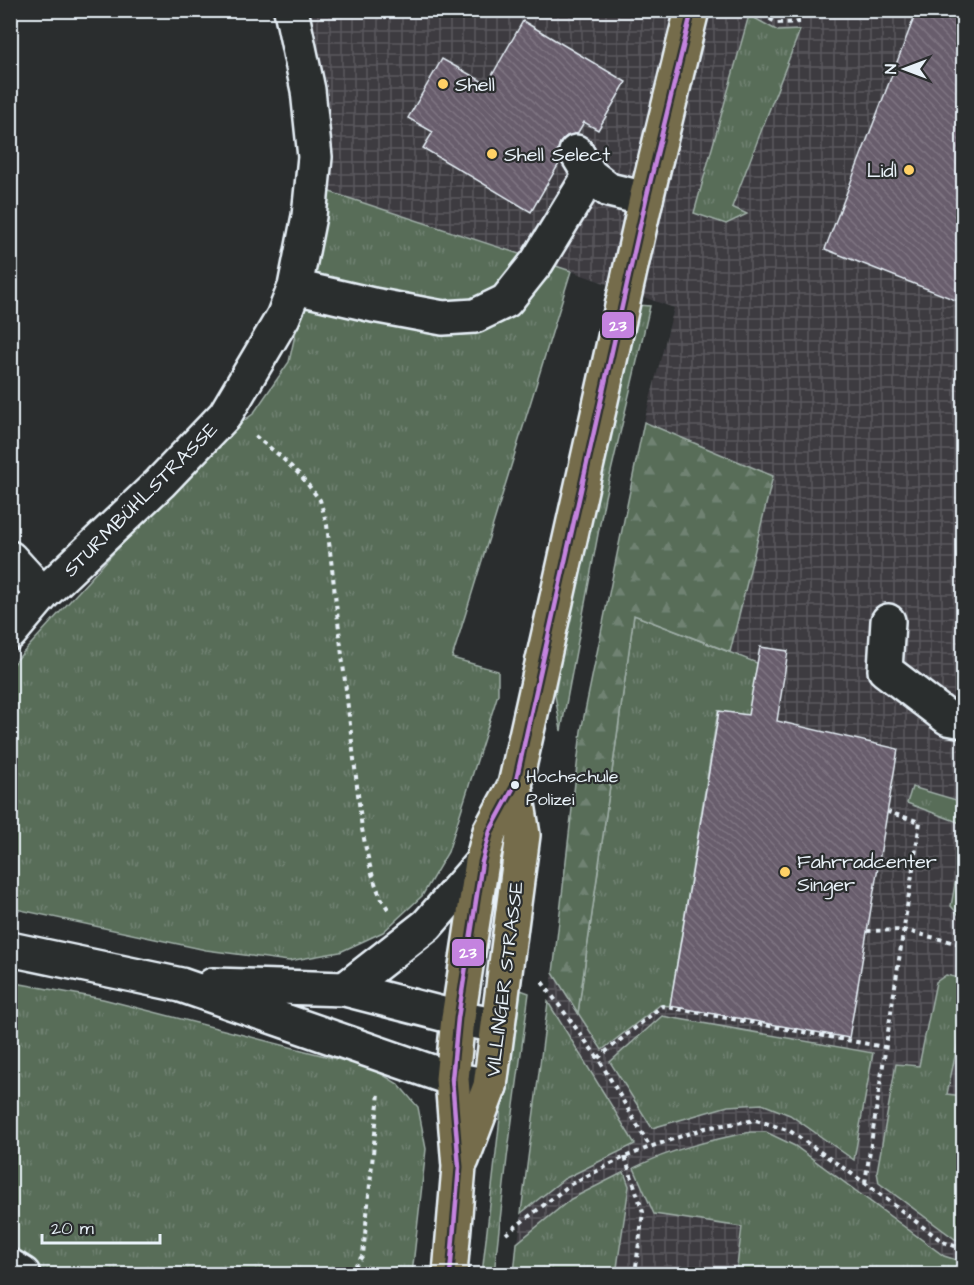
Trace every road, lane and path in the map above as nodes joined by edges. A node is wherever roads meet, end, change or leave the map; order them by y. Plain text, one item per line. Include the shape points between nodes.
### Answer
1 (291, 10) edge
2 (692, 10) edge
3 (754, 10) edge
4 (803, 22) dead end
5 (646, 199) junction
6 (295, 286) junction
7 (225, 415) junction
8 (10, 558) edge
9 (43, 594) junction
10 (888, 621) dead end
11 (10, 633) edge
12 (963, 721) edge
13 (515, 785) junction
14 (888, 812) dead end
15 (483, 862) junction
16 (389, 910) dead end
17 (903, 930) junction
18 (867, 931) dead end
19 (963, 945) edge
20 (10, 949) edge
21 (538, 975) dead end
22 (181, 985) junction
23 (345, 989) junction
24 (458, 1018) junction
25 (498, 1026) junction
26 (884, 1047) junction
27 (598, 1058) junction
28 (452, 1078) junction
29 (380, 1084) dead end
30 (490, 1086) junction
31 (650, 1147) junction
32 (624, 1157) junction
33 (459, 1167) junction
34 (864, 1183) junction
35 (506, 1234) dead end
36 (963, 1249) edge
37 (10, 1266) edge
38 (23, 1275) edge
39 (349, 1275) edge
40 (450, 1275) edge
41 (635, 1275) edge

1 - 6 street, STURMBÜHLSTRASSE via 308,90 315,157 309,216
2 - 5 main road, VILLINGER STRASSE
3 - 4 path via 777,23
5 - 6 street via 609,190 583,164 537,262 506,301 475,316 443,318 373,306
5 - 13 main road, VILLINGER STRASSE
6 - 7 street, STURMBÜHLSTRASSE via 283,316
7 - 9 street, STURMBÜHLSTRASSE
7 - 16 path via 279,455 320,500 327,525 362,829 372,876
8 - 9 street
9 - 11 street, STURMBÜHLSTRASSE
10 - 12 street via 885,670 948,718
13 - 15 main road, VILLINGER STRASSE via 490,831
13 - 25 main road, VILLINGER STRASSE via 523,835
14 - 17 path via 920,822
15 - 23 street via 427,925
15 - 24 main road, VILLINGER STRASSE
17 - 18 path
17 - 19 path
17 - 26 path
20 - 22 street
21 - 27 path
22 - 23 street
22 - 28 street
23 - 24 street
24 - 25 street
24 - 28 main road, VILLINGER STRASSE
25 - 30 main road, VILLINGER STRASSE
26 - 27 path via 662,1006
26 - 34 path
27 - 31 path
28 - 30 street
28 - 33 main road, VILLINGER STRASSE
29 - 39 path via 363,1255
30 - 33 main road, VILLINGER STRASSE
31 - 32 path
31 - 34 path via 705,1128 756,1120 790,1131
32 - 35 path via 571,1184
32 - 41 path via 643,1212
33 - 40 main road, VILLINGER STRASSE
34 - 36 path via 943,1242
37 - 38 street

